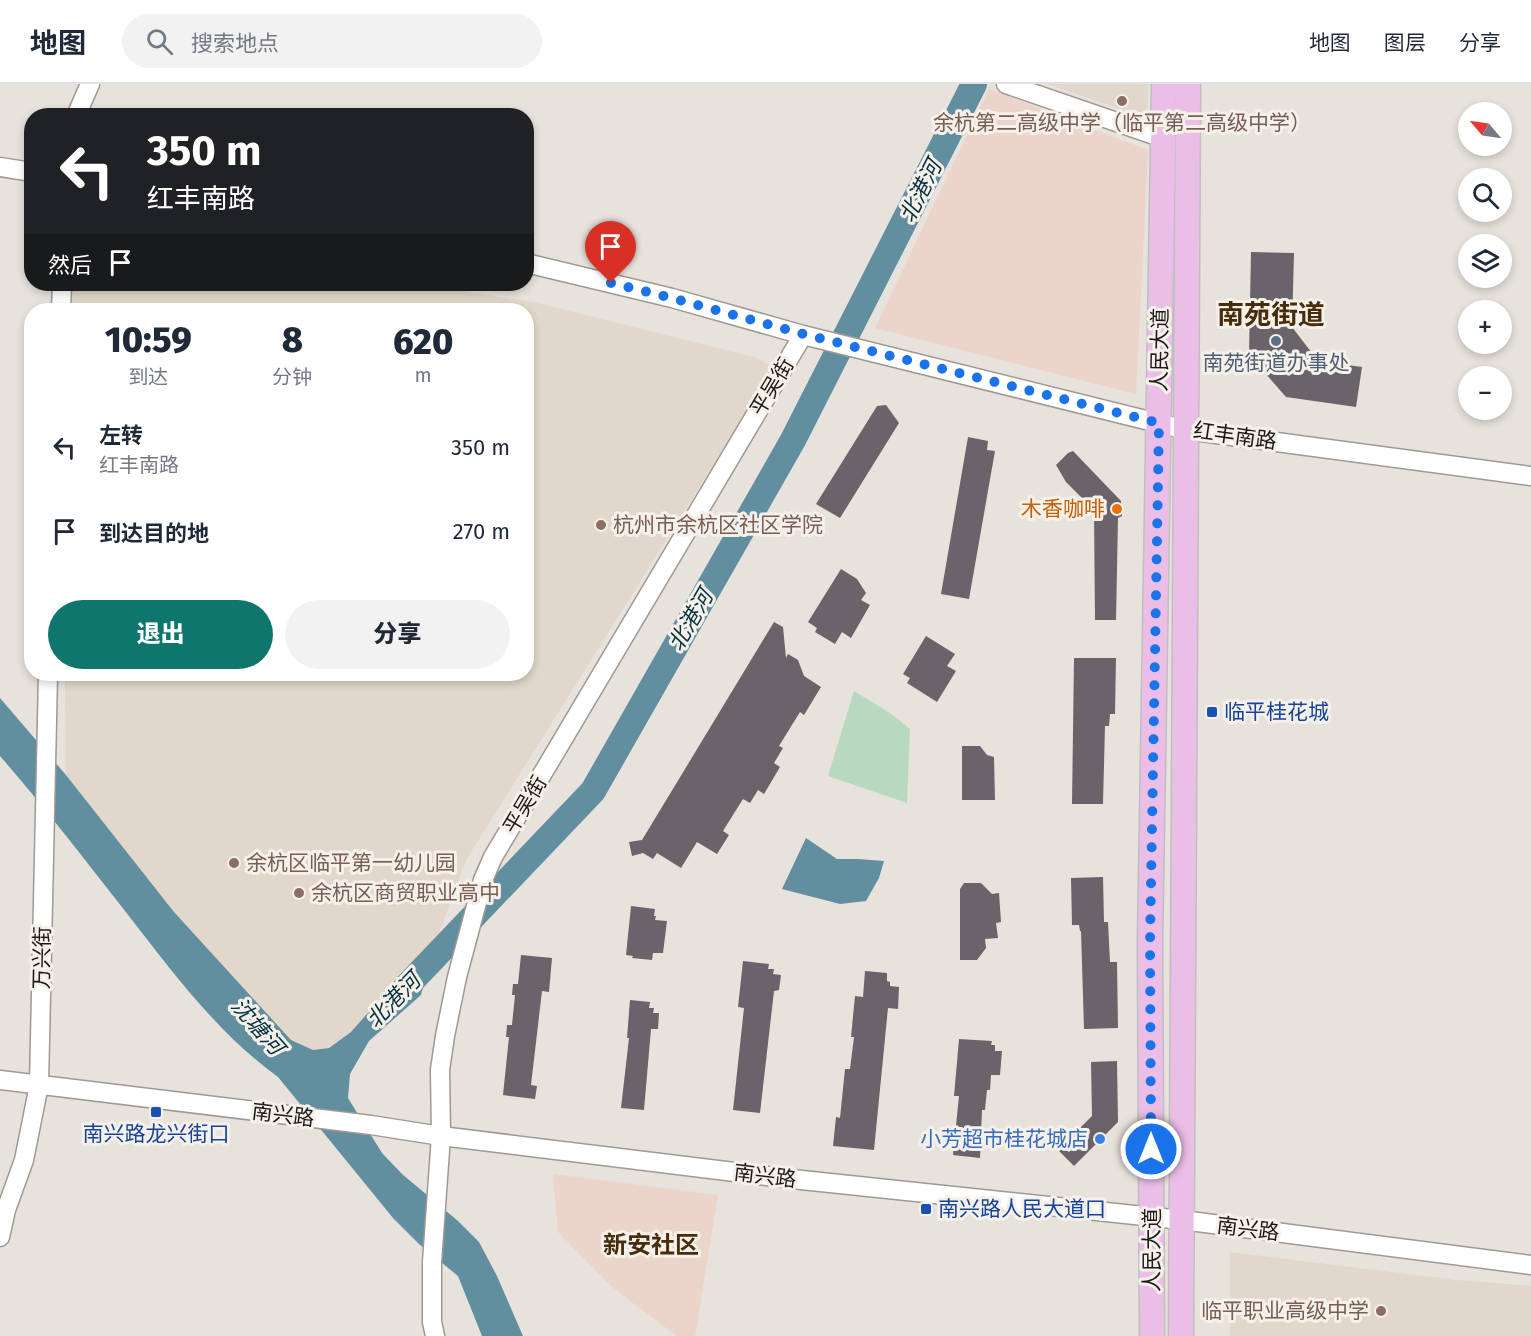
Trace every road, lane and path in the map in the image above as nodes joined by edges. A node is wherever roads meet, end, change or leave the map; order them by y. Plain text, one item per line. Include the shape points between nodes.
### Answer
1 (90, 84) edge
2 (1006, 84) edge
3 (1164, 84) edge
4 (1188, 84) edge
5 (80, 108) edge
6 (1163, 138) junction
7 (0, 167) edge
8 (24, 171) edge
9 (534, 265) edge
10 (804, 335) junction
11 (1159, 423) junction
12 (1186, 430) junction
13 (1531, 476) edge
14 (48, 681) edge
15 (0, 1080) edge
16 (39, 1085) junction
17 (441, 1136) junction
18 (1152, 1218) junction
19 (1182, 1220) junction
20 (0, 1237) edge
21 (1531, 1265) edge
22 (435, 1336) edge
23 (1152, 1336) edge
24 (1181, 1336) edge

1 - 5 street
2 - 6 street
3 - 6 main road, 人民大道
4 - 12 main road, 人民大道
6 - 11 main road, 人民大道
7 - 8 street
9 - 10 street, 红丰南路
10 - 11 street, 红丰南路
10 - 17 street, 平吴街 via 483,880 445,1036 440,1070
11 - 12 street, 红丰南路
11 - 18 main road, 人民大道 via 1150,943
12 - 13 street, 红丰南路
12 - 19 main road, 人民大道
14 - 16 street, 万兴街
15 - 16 street, 南兴路
16 - 17 street, 南兴路
16 - 20 street, 万兴街 via 24,1160
17 - 18 street, 南兴路
17 - 22 street, 平吴街 via 432,1262
18 - 19 street, 南兴路
18 - 23 main road, 人民大道
19 - 21 street, 南兴路
19 - 24 main road, 人民大道

